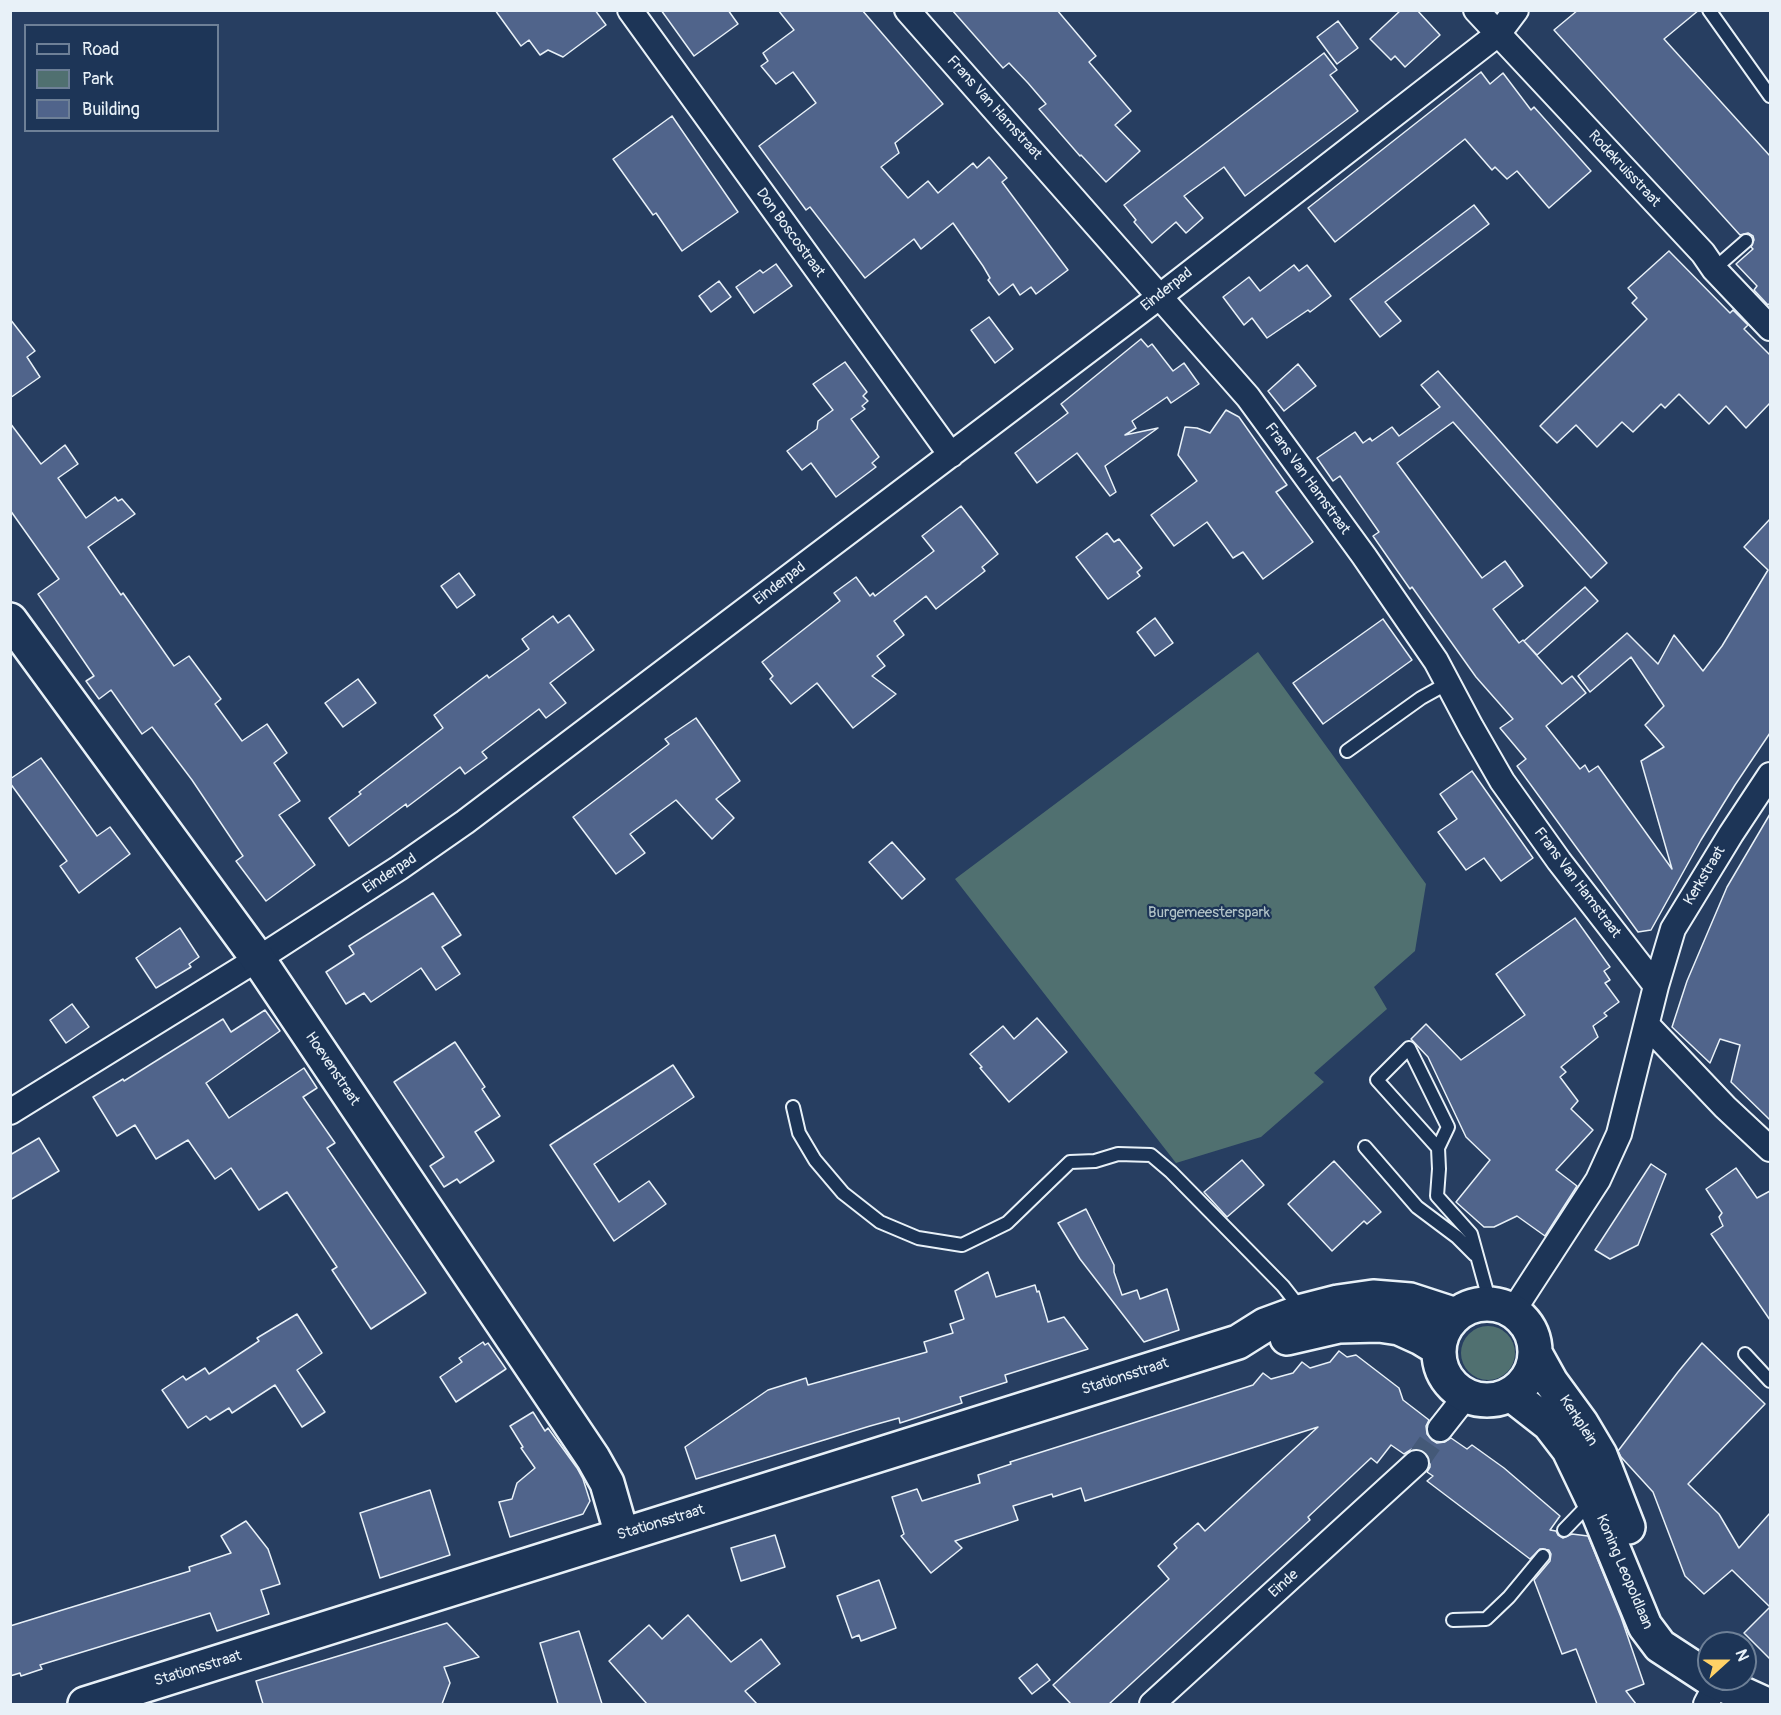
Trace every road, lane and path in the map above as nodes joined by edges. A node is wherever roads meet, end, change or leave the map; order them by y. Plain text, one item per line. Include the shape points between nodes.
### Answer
1 (630, 10) edge
2 (907, 10) edge
3 (1476, 10) edge
4 (1516, 10) edge
5 (1709, 10) edge
6 (1498, 34) junction
7 (1770, 96) edge
8 (1746, 241) dead end
9 (1714, 269) junction
10 (1159, 297) junction
11 (1770, 328) edge
12 (951, 455) junction
13 (10, 620) edge
14 (1448, 683) junction
15 (1347, 751) dead end
16 (1770, 775) edge
17 (258, 958) junction
18 (1656, 986) junction
19 (1647, 1025) junction
20 (793, 1107) dead end
21 (10, 1112) edge
22 (1365, 1147) dead end
23 (1438, 1148) junction
24 (1770, 1149) edge
25 (1476, 1256) junction
26 (1502, 1307) junction
27 (1456, 1315) junction
28 (1307, 1321) junction
29 (1439, 1349) junction
30 (1536, 1354) junction
31 (1745, 1354) dead end
32 (1770, 1381) edge
33 (1512, 1395) junction
34 (1466, 1396) junction
35 (1440, 1429) tunnel mouth
36 (1416, 1463) tunnel mouth
37 (1604, 1495) junction
38 (1564, 1530) dead end
39 (622, 1535) junction
40 (1543, 1556) dead end
41 (1453, 1620) dead end
42 (1697, 1667) edge
43 (1732, 1691) edge
44 (85, 1704) edge
45 (1152, 1704) edge
46 (1765, 1704) edge

1 - 12 street, Don Boscostraat
2 - 10 street, Frans Van Hamstraat
3 - 6 street, Rodekruisstraat
4 - 6 street, Einderpad
5 - 7 lane
6 - 9 street, Rodekruisstraat
6 - 10 street, Einderpad
8 - 9 lane
9 - 11 street, Rodekruisstraat
10 - 12 street, Einderpad
10 - 14 street, Frans Van Hamstraat via 1248,397 1364,556
12 - 17 street, Einderpad via 465,822
13 - 17 main road, Hoevenstraat
14 - 15 lane
14 - 18 street, Frans Van Hamstraat via 1502,781
16 - 18 street, Kerkstraat via 1673,929
17 - 21 street, Einderpad
17 - 39 main road, Hoevenstraat via 593,1458 607,1483
18 - 19 street
19 - 24 street
19 - 26 street via 1619,1134 1598,1180
20 - 28 lane via 799,1133 843,1193 880,1222 918,1238 962,1245 1007,1223 1070,1162 1095,1161 1118,1154 1151,1155 1283,1286
22 - 25 lane via 1417,1207
23 - 23 lane via 1377,1080 1409,1048 1448,1127
23 - 25 lane via 1437,1196 1471,1234
25 - 26 lane
26 - 27 main road via 1466,1308
26 - 30 main road, Kerkplein via 1527,1324
27 - 28 main road, Stationsstraat via 1410,1300 1373,1297 1338,1302
27 - 29 main road via 1444,1330
28 - 29 main road, Stationsstraat via 1399,1328
28 - 39 main road, Stationsstraat via 1265,1325 1238,1342
29 - 34 main road via 1441,1369 1451,1385
30 - 33 main road via 1533,1371
30 - 37 main road, Kerkplein via 1600,1455
31 - 32 lane
33 - 34 main road via 1481,1401
33 - 37 main road, Kerkplein via 1549,1424
34 - 35 street
36 - 45 street, Einde
37 - 38 lane
37 - 42 main road, Koning Leopoldlaan
39 - 44 main road, Stationsstraat
40 - 41 lane via 1486,1620
43 - 46 main road, Koning Leopoldlaan

